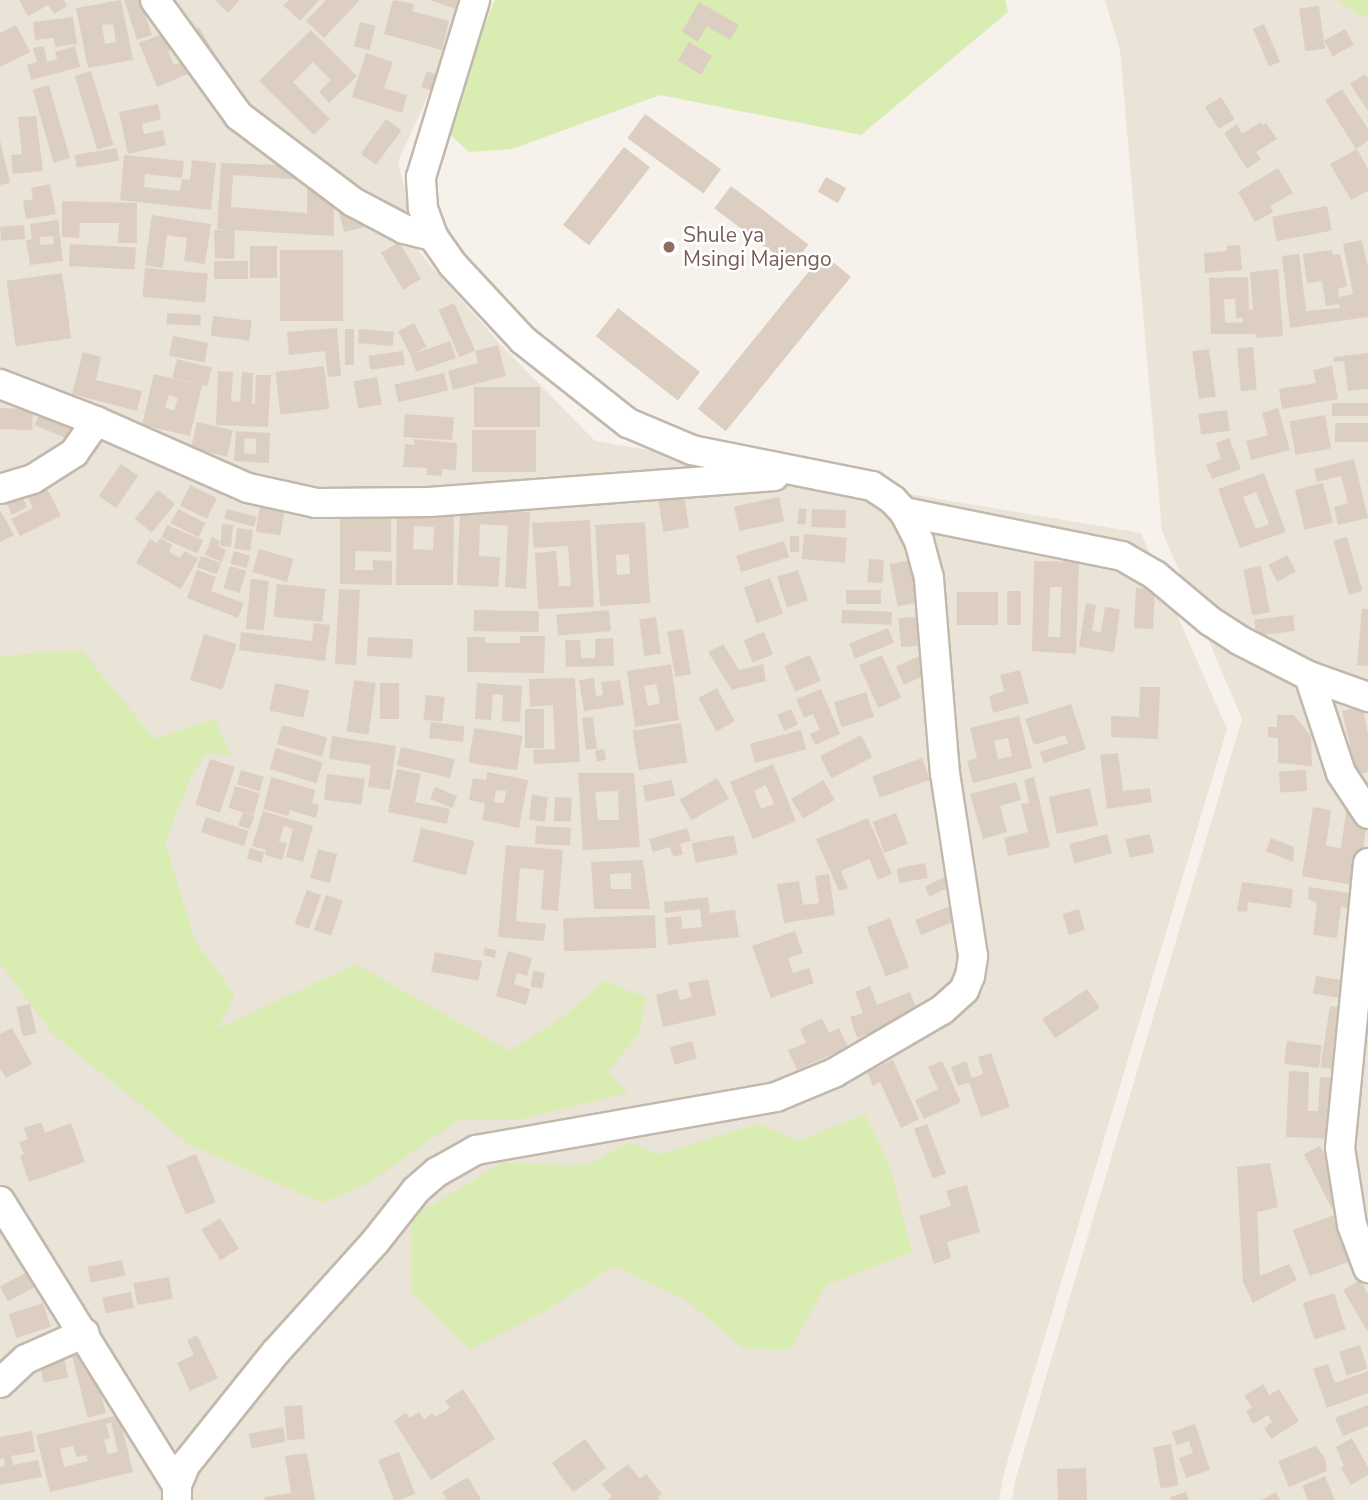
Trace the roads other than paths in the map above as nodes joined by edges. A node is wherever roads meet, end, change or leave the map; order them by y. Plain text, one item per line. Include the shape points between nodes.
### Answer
1 (155, 0) edge
2 (475, 0) edge
3 (433, 236) junction
4 (0, 384) edge
5 (96, 421) junction
6 (801, 474) junction
7 (0, 489) edge
8 (904, 512) junction
9 (1309, 676) junction
10 (1368, 697) edge
11 (1368, 814) edge
12 (1368, 863) edge
13 (0, 1201) edge
14 (1368, 1268) edge
15 (85, 1333) junction
16 (0, 1383) edge
17 (177, 1493) edge

1 - 3 street via 218,90 250,125 353,202 404,229
2 - 3 street via 421,177 423,208
3 - 6 street via 453,265 523,340 628,423 692,450
4 - 5 street
5 - 6 street via 248,488 316,503 442,501
5 - 7 street via 74,453 33,479
6 - 8 street via 872,486
8 - 9 street via 1122,556 1155,575 1224,631
8 - 17 street via 919,541 929,578 945,775 973,956 964,990 942,1010 834,1073 776,1097 476,1150 437,1172 416,1190 275,1353 186,1464
9 - 10 street
9 - 11 street via 1341,773
12 - 14 street via 1340,1148 1352,1225
13 - 15 street
15 - 16 street via 26,1359
15 - 17 street

